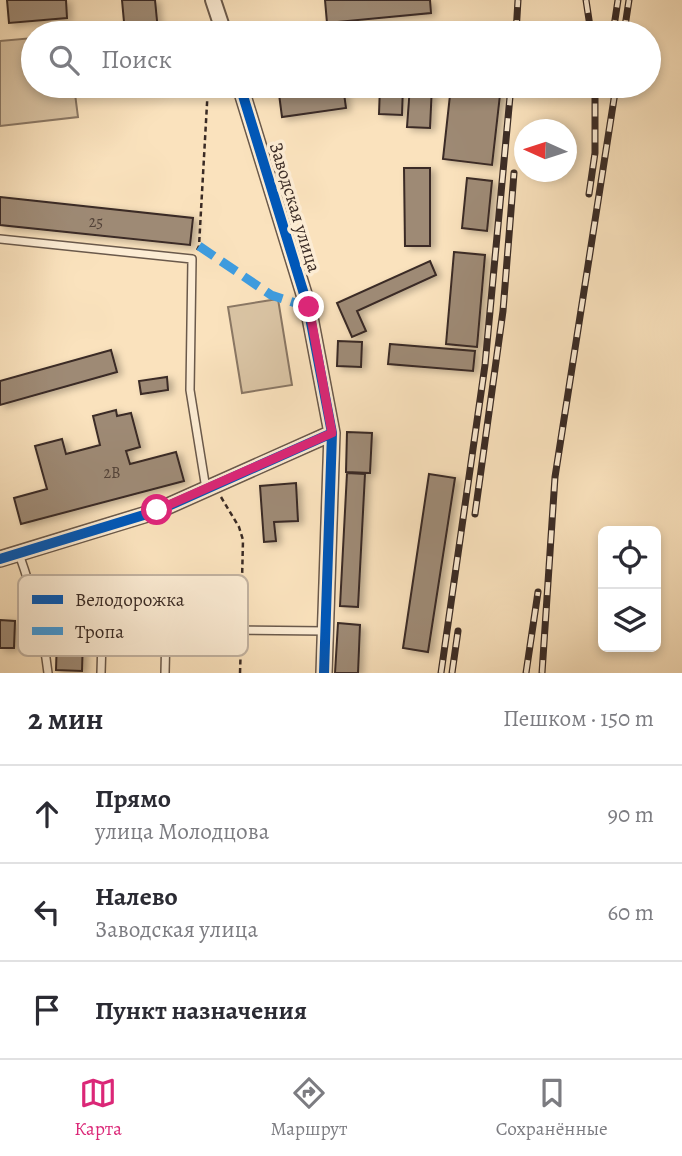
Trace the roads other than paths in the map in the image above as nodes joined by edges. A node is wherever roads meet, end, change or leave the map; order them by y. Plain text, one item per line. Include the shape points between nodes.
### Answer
1 (214, 0) edge
2 (220, 21) edge
3 (244, 98) edge
4 (0, 239) edge
5 (332, 433) junction
6 (210, 487) junction
7 (19, 553) junction
8 (0, 559) edge
9 (26, 575) edge
10 (248, 630) edge
11 (326, 631) junction
12 (324, 673) edge

1 - 2 street
3 - 5 street, Заводская улица via 309,307
4 - 6 lane via 192,260 190,390
5 - 6 street
5 - 11 street, Заводская улица
6 - 7 street via 157,510
7 - 8 street
7 - 9 lane
10 - 11 lane
11 - 12 street, Заводская улица

